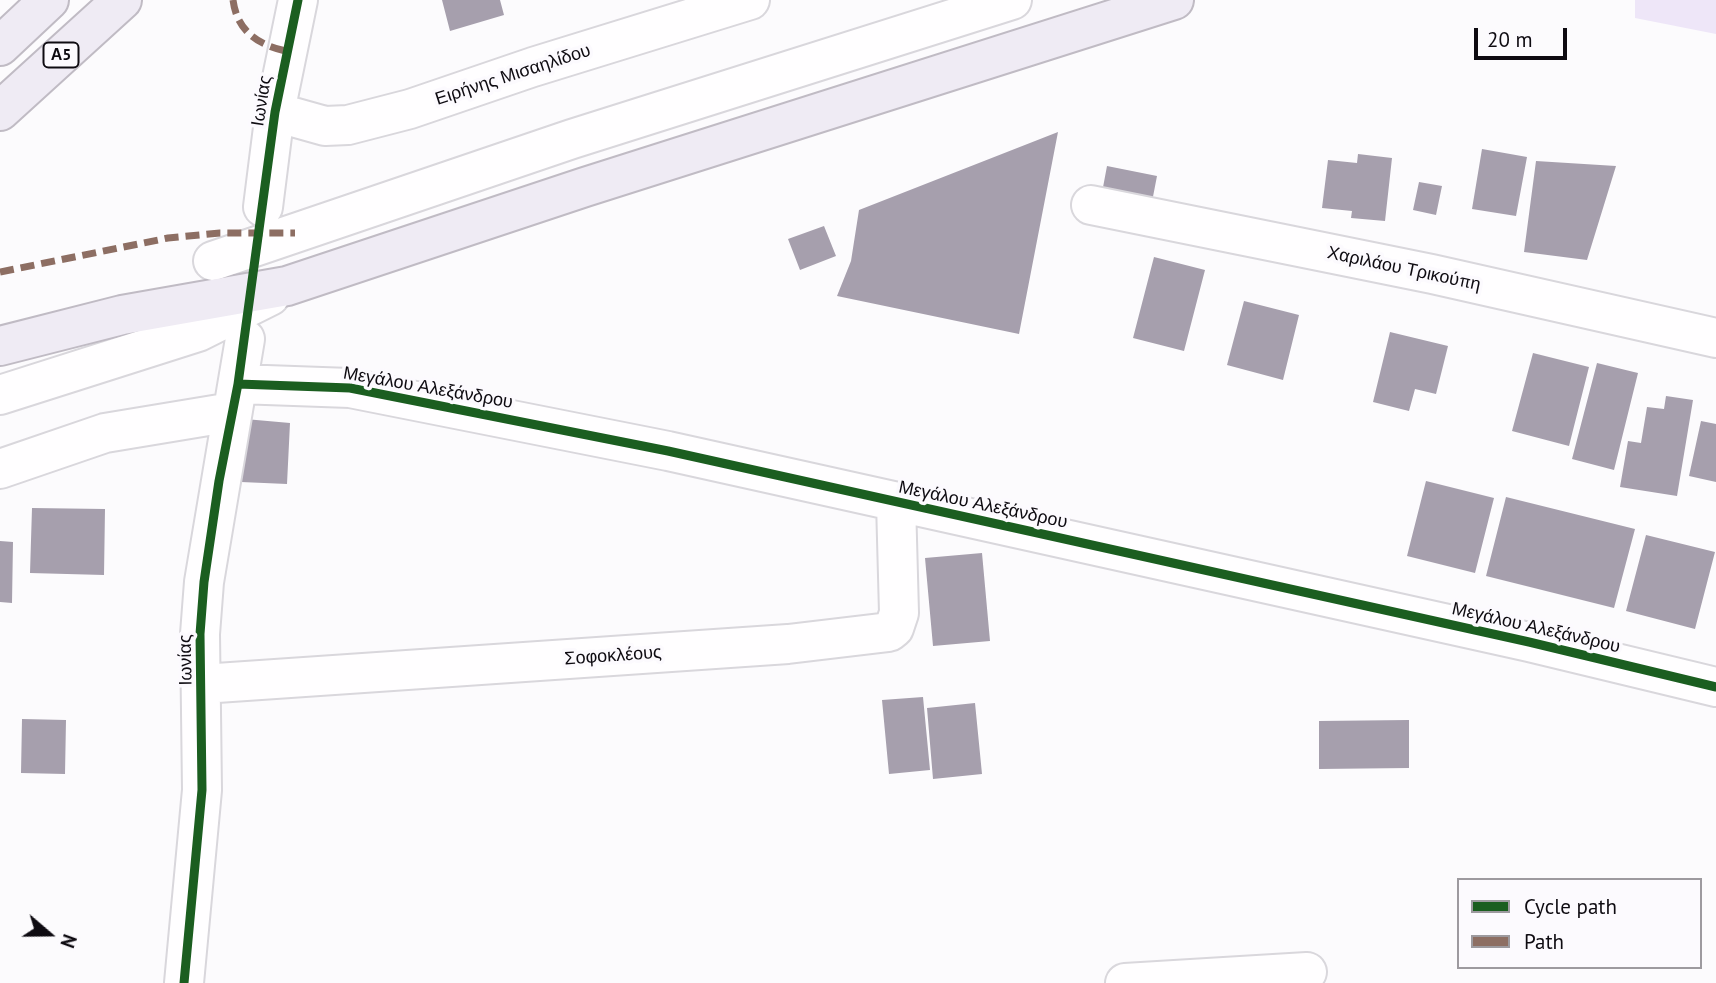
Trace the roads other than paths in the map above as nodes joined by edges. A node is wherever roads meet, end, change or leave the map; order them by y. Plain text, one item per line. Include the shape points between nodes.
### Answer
1 (50, 0) edge
2 (122, 0) edge
3 (298, 0) edge
4 (750, 0) edge
5 (1012, 0) edge
6 (1174, 0) edge
7 (0, 46) edge
8 (0, 111) edge
9 (275, 113) junction
10 (1091, 205) dead end
11 (263, 207) dead end
12 (213, 261) dead end
13 (287, 286) junction
14 (1716, 338) edge
15 (245, 339) dead end
16 (0, 346) edge
17 (0, 395) edge
18 (235, 398) junction
19 (0, 469) edge
20 (896, 502) junction
21 (202, 684) junction
22 (1716, 687) edge
23 (1307, 972) dead end
24 (184, 983) edge
25 (1125, 983) edge

1 - 7 highway
2 - 8 highway, Α5
3 - 9 street, Ιωνίας
4 - 9 street, Ειρήνης Μισαηλίδου via 348,125 325,126
5 - 12 street via 572,139
6 - 13 highway
9 - 11 street, Ιωνίας
10 - 14 street, Χαριλάου Τρικούπη
13 - 16 highway via 122,315
13 - 17 street via 198,332
15 - 18 street, Ιωνίας
18 - 19 street, Μεγάλου Αλεξάνδρου via 105,433
18 - 20 street, Μεγάλου Αλεξάνδρου via 331,386 377,393
18 - 21 street, Ιωνίας via 204,582
20 - 21 street, Σοφοκλέους via 900,613 894,628 874,636
20 - 22 street, Μεγάλου Αλεξάνδρου
21 - 24 street, Ιωνίας via 199,851
23 - 25 street

